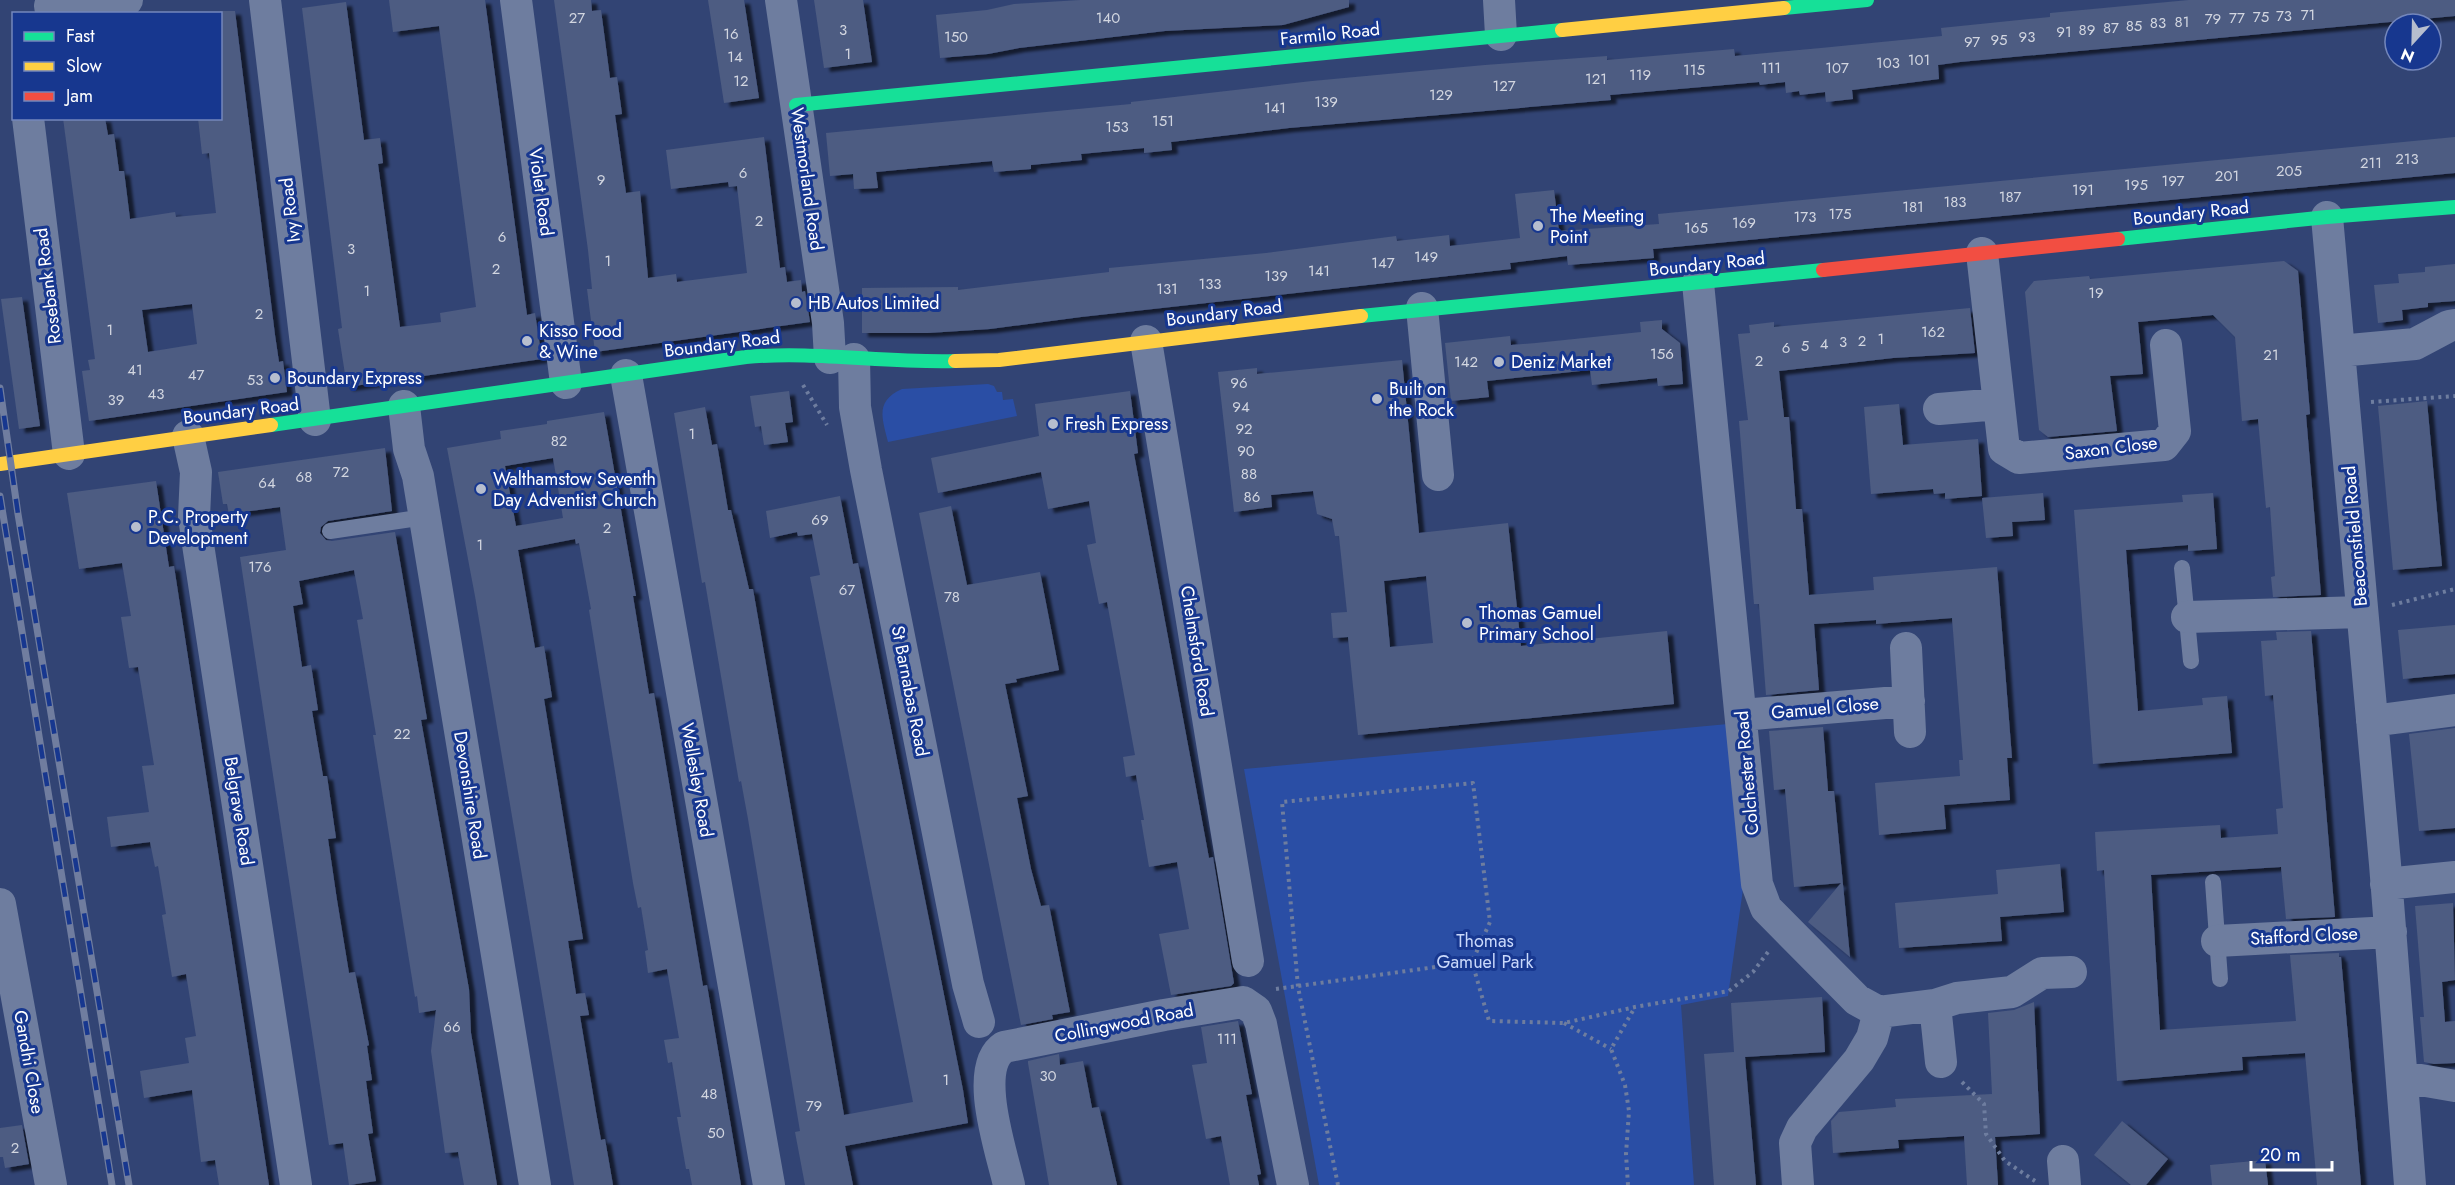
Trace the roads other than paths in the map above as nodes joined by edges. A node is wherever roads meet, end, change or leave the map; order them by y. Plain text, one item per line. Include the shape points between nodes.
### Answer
1 (127, 0) edge
2 (265, 0) edge
3 (516, 0) edge
4 (781, 0) edge
5 (1499, 0) edge
6 (1867, 0) edge
7 (1776, 4) edge
8 (49, 7) edge
9 (1501, 35) junction
10 (796, 105) junction
11 (28, 120) edge
12 (2455, 207) edge
13 (2327, 217) junction
14 (1982, 253) junction
15 (1698, 283) junction
16 (1422, 308) junction
17 (2455, 325) edge
18 (1146, 341) junction
19 (2166, 345) dead end
20 (2339, 351) junction
21 (842, 358) junction
22 (626, 375) junction
23 (566, 383) junction
24 (1999, 404) junction
25 (404, 406) junction
26 (1939, 409) dead end
27 (315, 420) junction
28 (188, 436) junction
29 (69, 454) junction
30 (0, 464) edge
31 (1438, 475) dead end
32 (425, 517) junction
33 (330, 531) dead end
34 (2182, 568) dead end
35 (2362, 612) junction
36 (2187, 617) junction
37 (1906, 648) dead end
38 (2191, 661) dead end
39 (2455, 710) edge
40 (1742, 715) junction
41 (2372, 721) junction
42 (2455, 877) edge
43 (2212, 882) dead end
44 (2386, 884) junction
45 (0, 904) edge
46 (2391, 932) junction
47 (2217, 941) junction
48 (1248, 961) dead end
49 (2071, 972) dead end
50 (2220, 979) dead end
51 (1935, 1005) junction
52 (1880, 1012) junction
53 (979, 1022) dead end
54 (1941, 1062) road end
55 (2403, 1077) junction
56 (2455, 1086) edge
57 (51, 1185) edge
58 (296, 1185) edge
59 (535, 1185) edge
60 (769, 1185) edge
61 (1009, 1185) edge
62 (1293, 1185) edge
63 (1798, 1185) edge
64 (2410, 1185) edge

1 - 8 street via 64,9
2 - 27 street, Ivy Road
3 - 23 street, Violet Road
4 - 10 street, Westmorland Road
5 - 9 street
6 - 7 street, Farmilo Road
7 - 9 street, Farmilo Road
9 - 10 street, Farmilo Road
10 - 21 street, Westmorland Road via 828,323
11 - 29 street, Rosebank Road
12 - 13 street, Boundary Road
13 - 14 street, Boundary Road
13 - 20 street, Beaconsfield Road
14 - 15 street, Boundary Road
14 - 24 street, Saxon Close
15 - 16 street, Boundary Road
15 - 40 street, Colchester Road
16 - 18 street, Boundary Road
16 - 31 street
17 - 20 street via 2415,344
18 - 21 street, Boundary Road via 999,360
18 - 48 street, Chelmsford Road
19 - 24 street, Saxon Close via 2175,431 2164,444 2019,458 2004,449
20 - 35 street, Beaconsfield Road
21 - 22 street, Boundary Road via 784,354
21 - 53 street, St Barnabas Road via 855,407 968,984
22 - 23 street, Boundary Road
22 - 60 street, Wellesley Road
23 - 25 street, Boundary Road
24 - 26 street
25 - 27 street, Boundary Road
25 - 32 street, Devonshire Road via 409,449
27 - 28 street, Boundary Road
28 - 29 street, Boundary Road
28 - 58 street, Belgrave Road via 196,472 194,517
29 - 30 street, Boundary Road
32 - 33 lane
32 - 59 street, Devonshire Road
34 - 36 lane
35 - 36 street
35 - 41 street, Beaconsfield Road
36 - 38 lane
37 - 40 street, Gamuel Close via 1909,716
39 - 41 street
40 - 52 street, Colchester Road via 1757,884 1766,908 1857,1000
41 - 44 street, Beaconsfield Road
42 - 44 street
43 - 47 lane
44 - 46 street, Beaconsfield Road
45 - 57 street, Gandhi Close
46 - 47 street, Stafford Close
46 - 55 street, Beaconsfield Road
47 - 50 lane
49 - 51 street via 2042,973 2012,992 1957,998
51 - 52 street
51 - 54 street
52 - 63 street via 1872,1038 1859,1060 1802,1128 1795,1143
55 - 56 street
55 - 64 street, Beaconsfield Road
61 - 62 street, Collingwood Road via 989,1092 990,1071 1004,1047 1260,997 1256,1011

